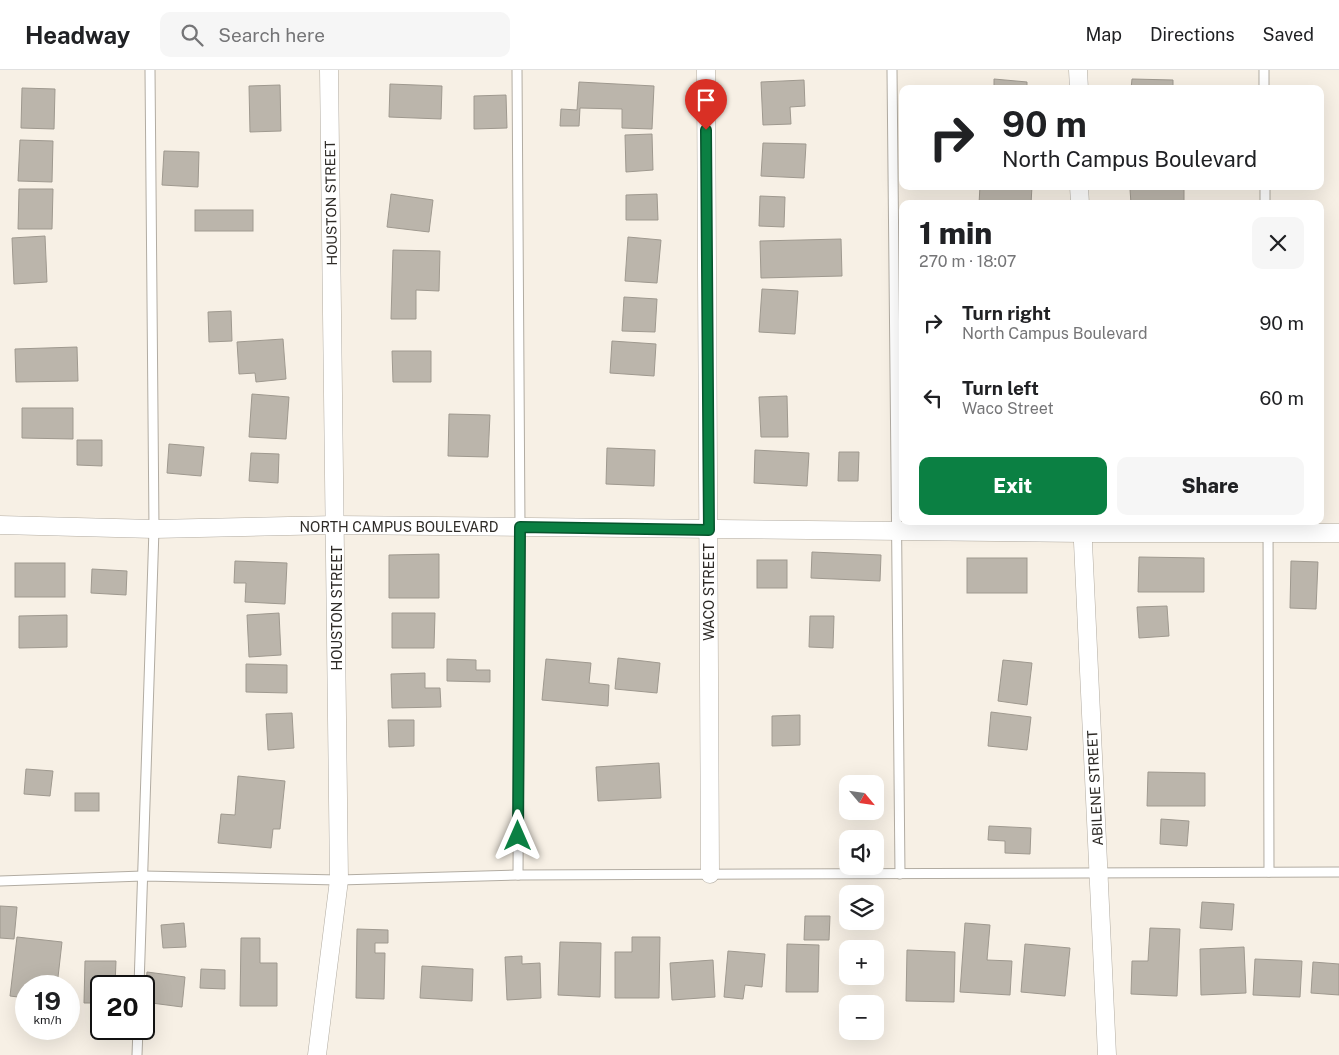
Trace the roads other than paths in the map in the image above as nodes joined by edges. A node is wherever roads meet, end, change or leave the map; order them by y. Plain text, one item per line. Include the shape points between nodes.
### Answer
1 (150, 70) edge
2 (329, 70) edge
3 (517, 70) edge
4 (706, 70) edge
5 (892, 70) edge
6 (1078, 70) edge
7 (1264, 70) edge
8 (1079, 85) edge
9 (1264, 85) edge
10 (0, 525) edge
11 (336, 525) junction
12 (520, 527) junction
13 (1083, 527) edge
14 (1268, 527) edge
15 (154, 528) junction
16 (709, 530) junction
17 (896, 531) junction
18 (1339, 533) edge
19 (1269, 872) junction
20 (1339, 872) edge
21 (1099, 873) junction
22 (710, 874) junction
23 (900, 874) junction
24 (518, 875) junction
25 (143, 876) junction
26 (339, 880) junction
27 (0, 881) edge
28 (140, 975) edge
29 (138, 1040) edge
30 (137, 1055) edge
31 (317, 1055) edge
32 (1107, 1055) edge

1 - 15 lane
2 - 11 street, HOUSTON STREET
3 - 12 lane
4 - 16 street, WACO STREET
5 - 17 lane
6 - 8 street
7 - 9 lane
10 - 15 street, NORTH CAMPUS BOULEVARD
11 - 12 street, NORTH CAMPUS BOULEVARD
11 - 15 street, NORTH CAMPUS BOULEVARD
11 - 26 street, HOUSTON STREET
12 - 16 street, NORTH CAMPUS BOULEVARD
12 - 24 lane
13 - 14 street, NORTH CAMPUS BOULEVARD
13 - 17 street, NORTH CAMPUS BOULEVARD
13 - 21 street, ABILENE STREET
14 - 18 street, NORTH CAMPUS BOULEVARD
14 - 19 lane
15 - 25 lane
16 - 17 street, NORTH CAMPUS BOULEVARD
16 - 22 street, WACO STREET
17 - 23 lane
19 - 20 lane
19 - 21 lane
21 - 23 lane
21 - 32 street, ABILENE STREET
22 - 23 lane
22 - 24 lane
24 - 26 lane
25 - 26 lane
25 - 27 lane
25 - 28 lane
26 - 31 street, HOUSTON STREET
29 - 30 lane

